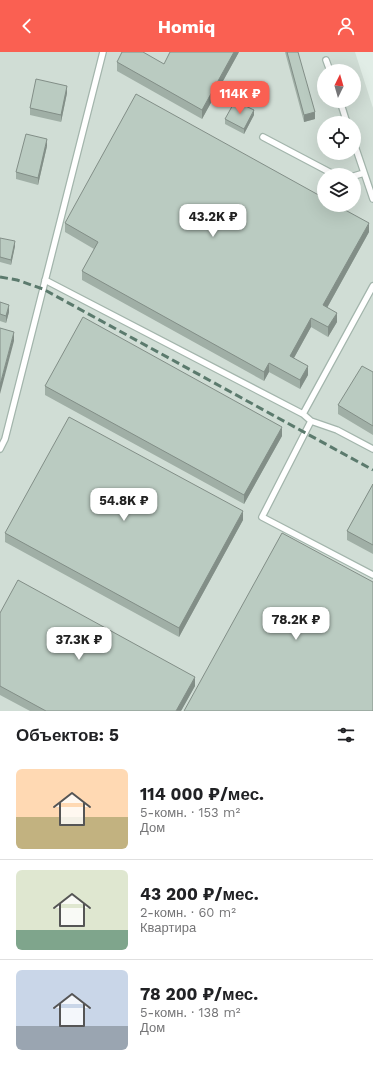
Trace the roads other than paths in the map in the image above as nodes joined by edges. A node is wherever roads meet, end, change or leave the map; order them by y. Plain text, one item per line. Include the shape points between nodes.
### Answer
1 (103, 52) edge
2 (326, 60) dead end
3 (327, 64) edge
4 (263, 137) dead end
5 (360, 160) edge
6 (322, 168) edge
7 (364, 173) junction
8 (361, 174) edge
9 (373, 199) edge
10 (45, 280) junction
11 (373, 286) edge
12 (303, 414) junction
13 (311, 421) junction
14 (0, 449) edge
15 (373, 449) edge
16 (373, 575) edge

1 - 10 lane
2 - 3 lane
4 - 6 lane
5 - 7 lane
7 - 8 lane
7 - 9 lane
10 - 12 lane
10 - 14 lane via 5,439
11 - 12 lane
12 - 13 lane
13 - 15 lane via 337,430
13 - 16 lane via 262,517

